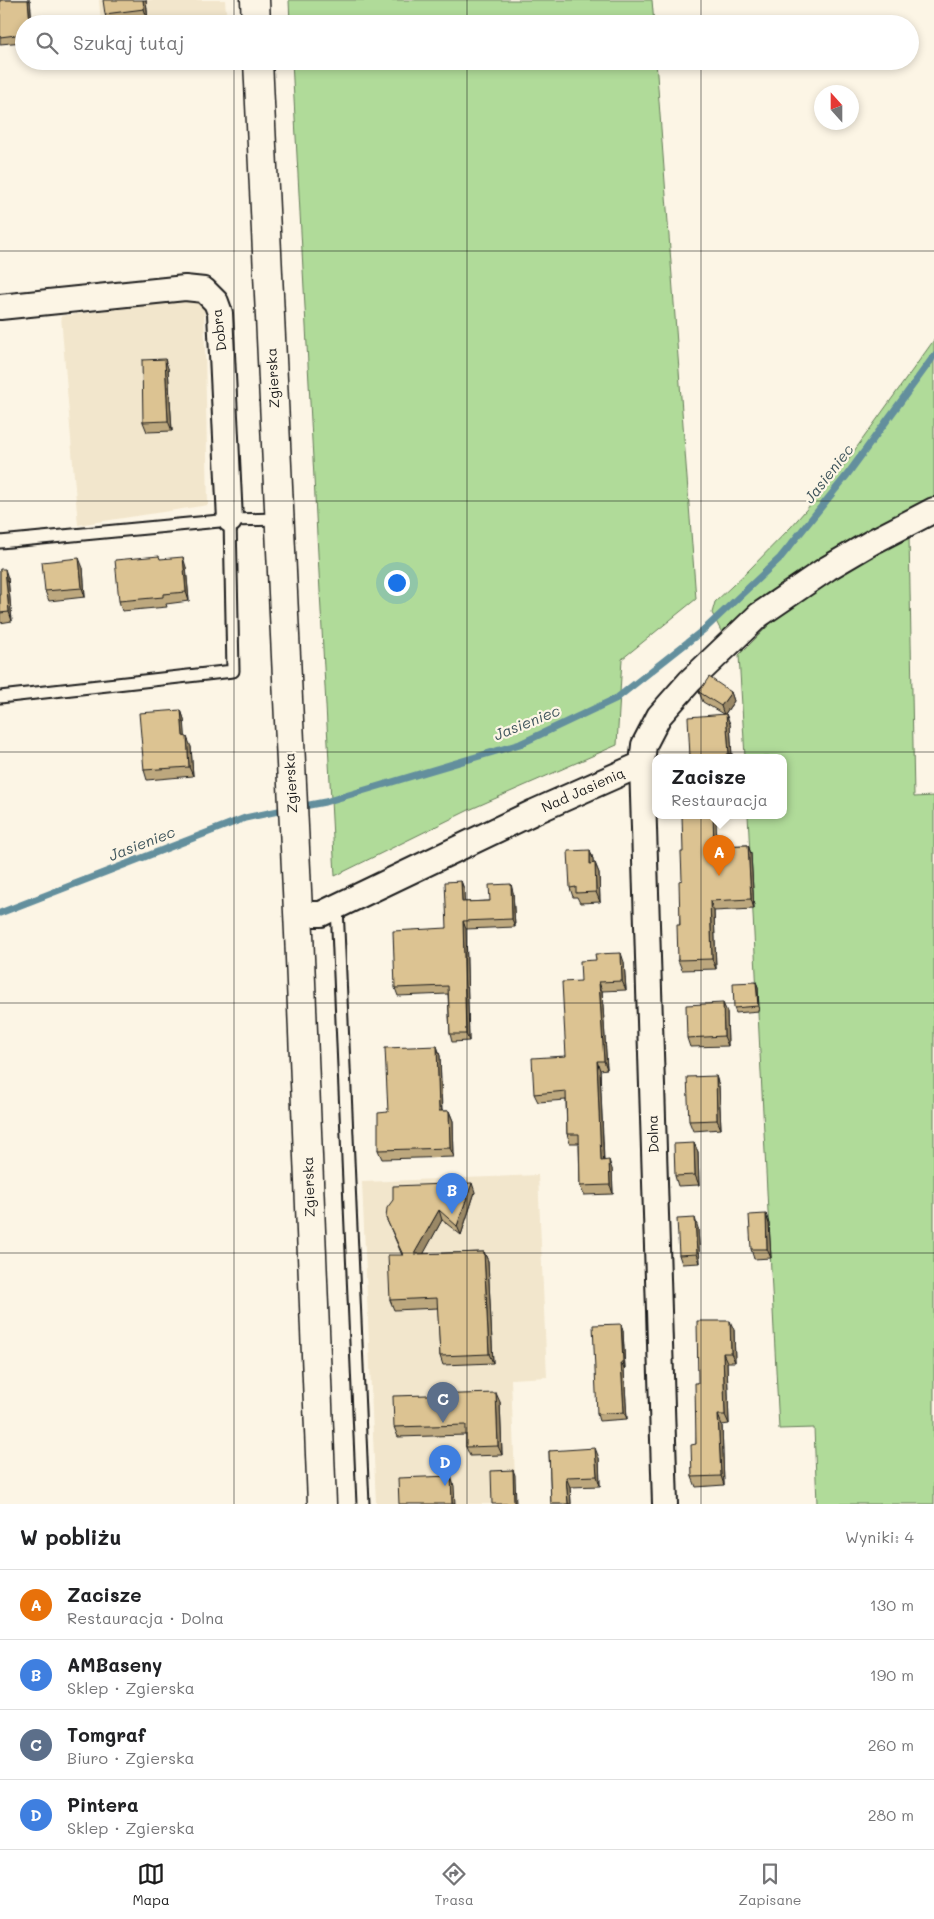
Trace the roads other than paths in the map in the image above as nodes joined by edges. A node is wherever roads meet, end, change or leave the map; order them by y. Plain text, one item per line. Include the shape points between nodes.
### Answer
1 (255, 0) edge
2 (256, 15) edge
3 (258, 70) edge
4 (0, 307) edge
5 (934, 510) edge
6 (279, 519) junction
7 (230, 520) junction
8 (0, 542) edge
9 (0, 697) edge
10 (642, 764) junction
11 (337, 906) junction
12 (298, 914) junction
13 (322, 1504) edge
14 (363, 1504) edge
15 (664, 1504) edge

1 - 2 main road
3 - 6 main road, Zgierska
4 - 7 street, Dobra via 185,288 204,290 216,302 220,313
5 - 10 street, Nad Jasienią via 828,568 759,615 690,681 659,716 644,745
6 - 7 lane
6 - 12 main road, Zgierska
7 - 8 lane
7 - 9 lane via 232,671
10 - 11 street, Nad Jasienią
10 - 15 street, Dolna
11 - 12 street, Nad Jasienią via 321,914
11 - 14 lane
12 - 13 main road, Zgierska

